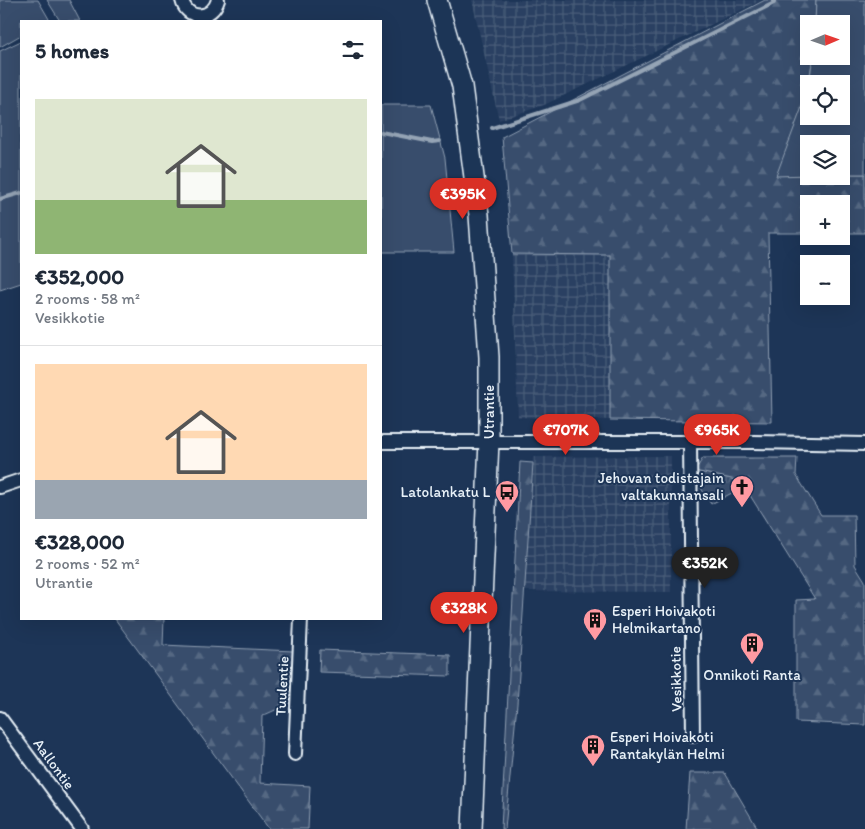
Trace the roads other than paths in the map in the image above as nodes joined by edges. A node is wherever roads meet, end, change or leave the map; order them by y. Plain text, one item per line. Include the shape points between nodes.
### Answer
1 (182, 0) edge
2 (218, 0) edge
3 (437, 0) edge
4 (489, 441) junction
5 (382, 442) edge
6 (690, 442) junction
7 (865, 444) edge
8 (20, 480) edge
9 (0, 487) edge
10 (301, 620) edge
11 (2, 727) edge
12 (693, 736) dead end
13 (295, 754) dead end
14 (82, 829) edge
15 (472, 829) edge

1 - 2 street via 190,13 201,16 212,11
3 - 4 main road, Utrantie via 462,86 479,215 489,358
4 - 5 street
4 - 6 street
4 - 15 main road, Utrantie
6 - 7 street
6 - 12 street, Vesikkotie
8 - 9 street
10 - 13 street, Tuulentie
11 - 14 street, Aallontie

